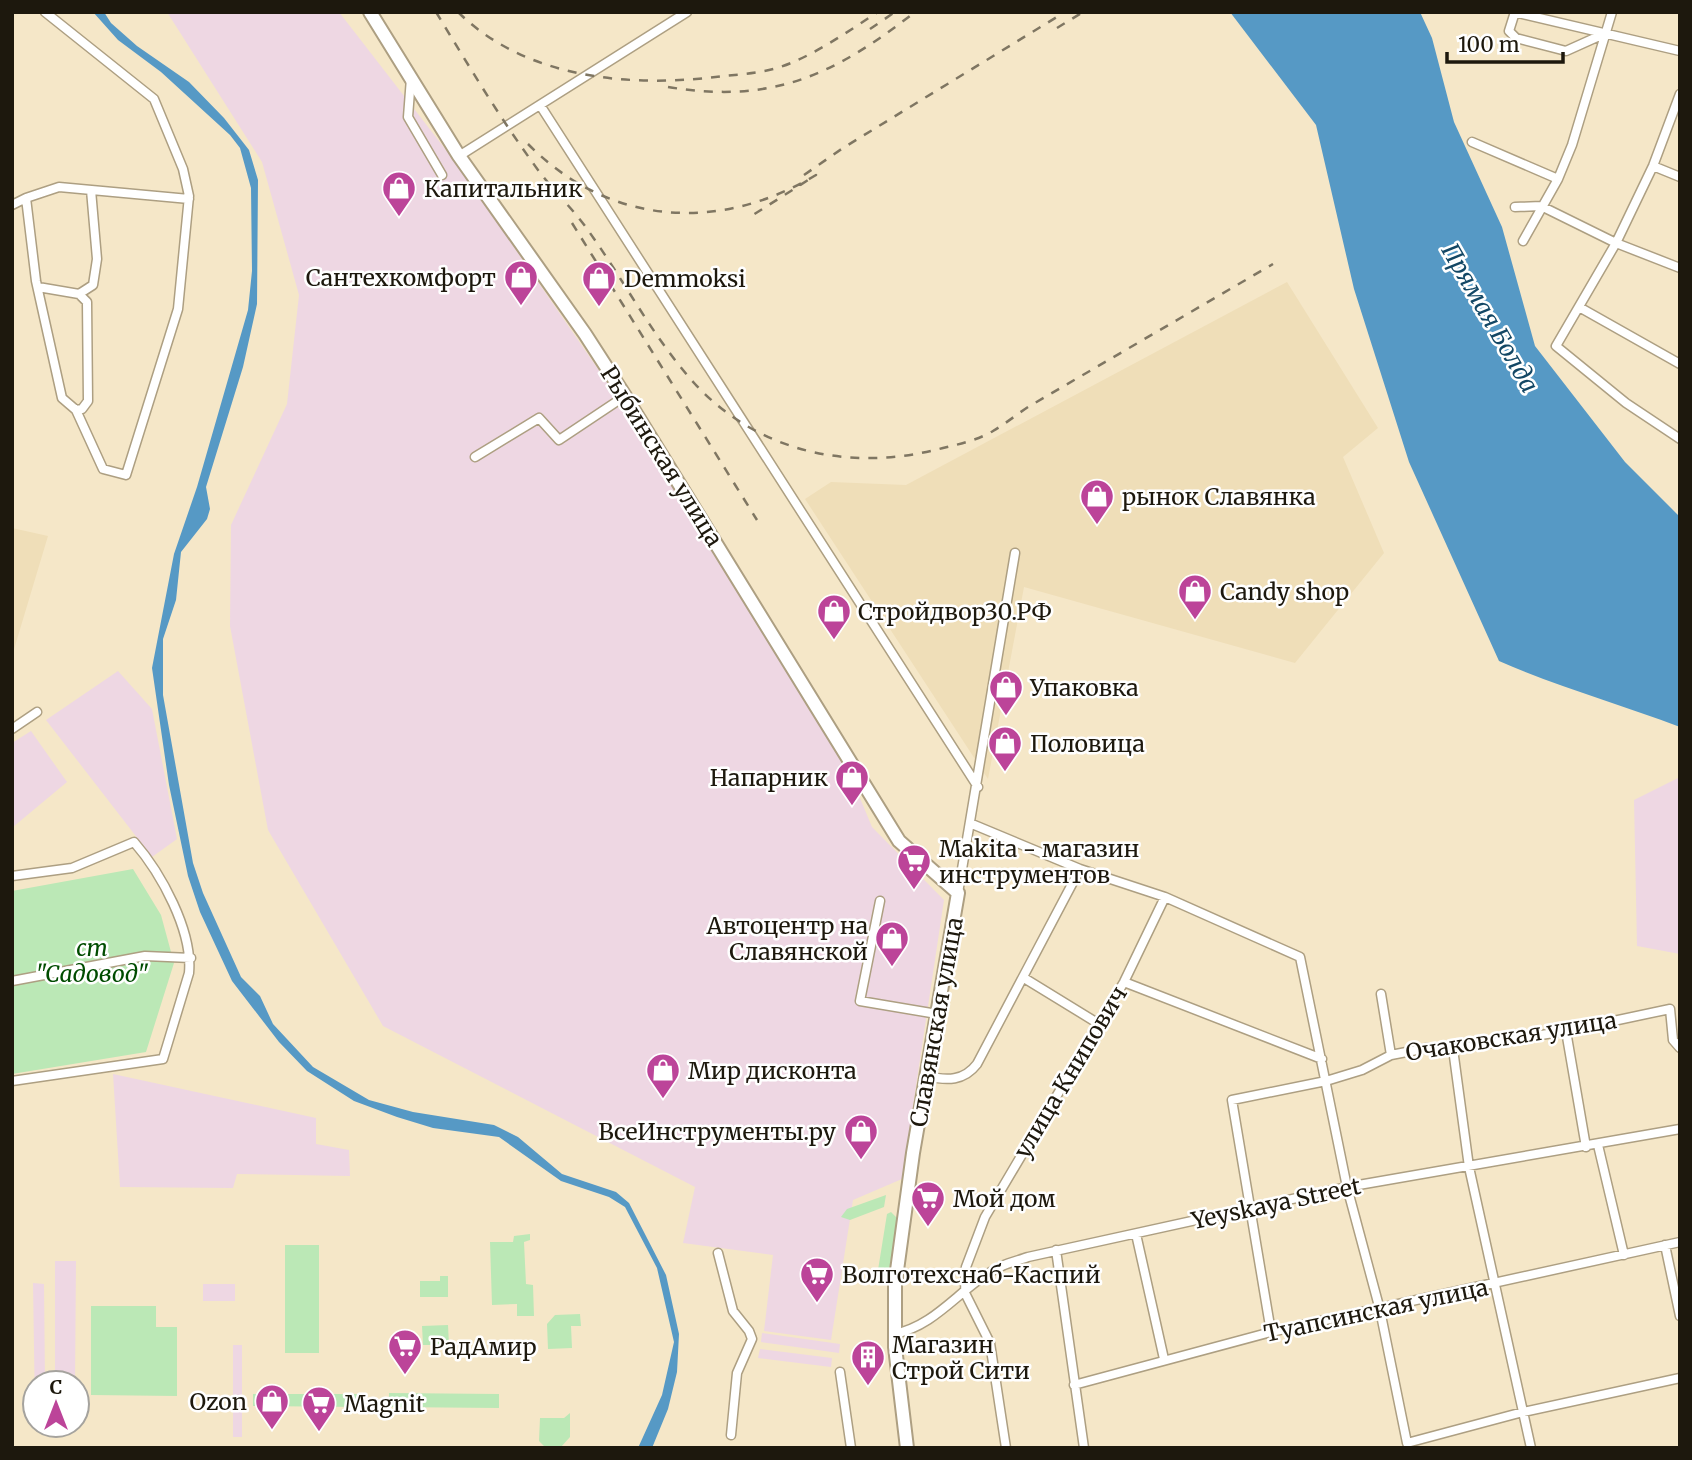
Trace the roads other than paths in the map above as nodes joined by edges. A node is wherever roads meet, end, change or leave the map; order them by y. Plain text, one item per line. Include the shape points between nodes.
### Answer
1 (45, 12) edge
2 (370, 12) edge
3 (687, 12) edge
4 (1515, 12) edge
5 (1612, 12) edge
6 (1606, 33) junction
7 (1679, 50) edge
8 (411, 78) junction
9 (1680, 94) edge
10 (540, 105) junction
11 (1472, 142) dead end
12 (459, 156) junction
13 (1653, 166) junction
14 (442, 175) dead end
15 (1680, 177) edge
16 (1558, 179) junction
17 (90, 190) junction
18 (26, 198) junction
19 (189, 199) junction
20 (12, 205) edge
21 (1541, 206) junction
22 (1515, 207) dead end
23 (1523, 241) dead end
24 (1616, 243) junction
25 (1680, 268) edge
26 (38, 287) junction
27 (79, 294) junction
28 (1579, 307) junction
29 (1680, 365) edge
30 (625, 396) junction
31 (76, 410) junction
32 (1680, 439) edge
33 (475, 457) dead end
34 (1015, 553) dead end
35 (37, 712) dead end
36 (12, 729) edge
37 (978, 787) junction
38 (972, 824) junction
39 (1080, 869) junction
40 (12, 876) edge
41 (958, 893) junction
42 (1165, 897) junction
43 (880, 901) dead end
44 (191, 958) junction
45 (1024, 978) junction
46 (12, 981) edge
47 (1124, 982) junction
48 (1381, 994) dead end
49 (937, 1014) junction
50 (1099, 1024) junction
51 (1566, 1031) junction
52 (1680, 1048) edge
53 (1453, 1049) junction
54 (1391, 1055) junction
55 (1322, 1059) junction
56 (927, 1076) junction
57 (12, 1081) edge
58 (1326, 1081) junction
59 (1680, 1129) edge
60 (1598, 1145) junction
61 (1586, 1147) junction
62 (1469, 1167) junction
63 (1347, 1187) junction
64 (1252, 1208) junction
65 (1136, 1234) junction
66 (1680, 1242) edge
67 (1665, 1245) junction
68 (1056, 1250) junction
69 (718, 1252) dead end
70 (1624, 1255) junction
71 (1494, 1284) junction
72 (965, 1293) junction
73 (1380, 1310) junction
74 (1680, 1316) edge
75 (1271, 1332) junction
76 (894, 1334) junction
77 (1164, 1359) junction
78 (840, 1372) dead end
79 (1680, 1378) edge
80 (1074, 1385) junction
81 (1523, 1412) junction
82 (731, 1436) dead end
83 (851, 1448) edge
84 (907, 1448) edge
85 (1006, 1448) edge
86 (1084, 1448) edge
87 (1531, 1448) edge

1 - 19 street via 154,99 183,169
2 - 8 main road, Рыбинская улица
3 - 10 street
4 - 6 street
4 - 6 street via 1509,31 1516,38 1566,51
5 - 6 street
6 - 7 street
6 - 16 street
8 - 12 main road, Рыбинская улица
8 - 14 street via 408,117
9 - 13 street
10 - 12 street
10 - 37 street
11 - 16 street
12 - 30 main road, Рыбинская улица
13 - 15 street
13 - 24 street
16 - 21 street
17 - 18 street via 58,187
17 - 19 street
17 - 27 street via 97,259 93,285
18 - 20 street
18 - 26 street
19 - 31 street via 178,309 126,475 103,469
21 - 22 street
21 - 23 street
21 - 24 street
24 - 25 street
24 - 28 street
26 - 27 street
26 - 31 street via 62,398
27 - 31 street via 86,302 88,401
28 - 29 street
28 - 32 street via 1556,346 1626,404
30 - 33 street via 559,440 539,418
30 - 41 main road, Рыбинская улица via 898,841
34 - 37 street, Славянская улица
35 - 36 street
37 - 38 street, Славянская улица
38 - 39 street
38 - 41 street, Славянская улица
39 - 42 street
39 - 45 street
40 - 44 street via 72,868 134,842 147,857 186,932
41 - 49 main road, Славянская улица
42 - 47 street, улица Книпович
42 - 55 street via 1300,957
43 - 49 street via 860,1001
44 - 46 street via 145,956
44 - 57 street via 163,1059
45 - 50 street
45 - 56 street via 968,1075 956,1079
47 - 50 street, улица Книпович
47 - 55 street
48 - 54 street
49 - 56 main road, Славянская улица
50 - 72 street, улица Книпович via 985,1217 966,1267
51 - 52 street, Очаковская улица via 1670,1009 1673,1040
51 - 53 street, Очаковская улица
51 - 61 street
53 - 54 street, Очаковская улица
53 - 62 street
54 - 58 street, Очаковская улица
55 - 58 street
56 - 76 main road, Славянская улица via 895,1285
58 - 63 street
58 - 64 street, Очаковская улица via 1232,1100
59 - 60 street, Yeyskaya Street
60 - 61 street, Yeyskaya Street
60 - 70 street
61 - 62 street, Yeyskaya Street
62 - 63 street, Yeyskaya Street
62 - 71 street
63 - 64 street, Yeyskaya Street
63 - 73 street
64 - 65 street, Yeyskaya Street
64 - 75 street
65 - 68 street, Yeyskaya Street
65 - 77 street
66 - 67 street, Туапсинская улица
67 - 70 street, Туапсинская улица
67 - 74 street
68 - 72 street, Yeyskaya Street via 1000,1266
68 - 80 street
69 - 82 street via 733,1311 752,1339 737,1373
70 - 71 street, Туапсинская улица
71 - 73 street, Туапсинская улица
71 - 81 street
72 - 76 street, Yeyskaya Street via 925,1323
72 - 85 street via 990,1343
73 - 75 street, Туапсинская улица
73 - 81 street via 1407,1443
75 - 77 street, Туапсинская улица
76 - 84 main road, Славянская улица
77 - 80 street, Туапсинская улица
78 - 83 street
79 - 81 street
80 - 86 street
81 - 87 street

